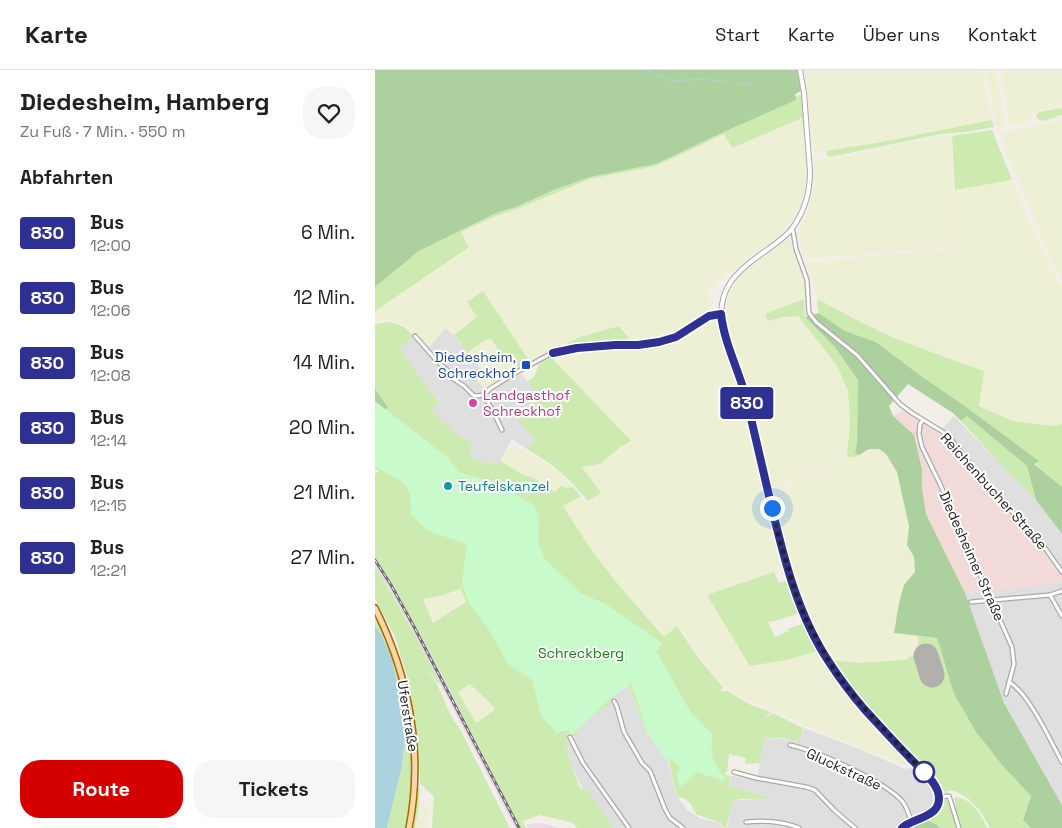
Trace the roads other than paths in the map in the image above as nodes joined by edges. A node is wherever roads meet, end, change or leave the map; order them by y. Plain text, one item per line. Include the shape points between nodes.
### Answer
1 (800, 70) edge
2 (791, 229) junction
3 (721, 314) junction
4 (415, 336) dead end
5 (483, 395) junction
6 (923, 420) junction
7 (502, 430) dead end
8 (1062, 572) edge
9 (1062, 591) edge
10 (1051, 595) junction
11 (992, 600) junction
12 (971, 602) dead end
13 (375, 608) edge
14 (1062, 616) edge
15 (1009, 682) junction
16 (1006, 694) dead end
17 (614, 701) dead end
18 (570, 737) dead end
19 (790, 745) dead end
20 (1062, 762) edge
21 (734, 772) dead end
22 (939, 797) junction
23 (746, 822) dead end
24 (911, 822) junction
25 (409, 828) edge
26 (629, 828) edge
27 (683, 828) edge
28 (799, 828) edge
29 (855, 828) edge
30 (902, 828) edge
31 (959, 828) edge

1 - 2 street via 811,172 803,210
2 - 3 street via 744,266 731,281 723,298
2 - 6 street, Reichenbucher Straße via 807,280 809,313 857,355 900,404
3 - 5 street via 709,316 676,337 659,342 553,353
3 - 22 street via 745,394 779,538 805,617 845,685 930,779
4 - 5 street via 452,378 475,396
5 - 7 street
6 - 8 street, Reichenbucher Straße via 950,438 987,485 1040,541
6 - 11 street, Diedesheimer Straße via 919,434 922,447
9 - 10 street
10 - 11 street
10 - 14 street
11 - 12 street
11 - 15 street, Diedesheimer Straße via 1012,647 1014,664
13 - 25 main road, Uferstraße via 396,656 409,704 415,777
15 - 16 street, Diedesheimer Straße
15 - 20 street via 1015,685 1037,715
17 - 27 street via 624,732 650,771 665,809 670,818
18 - 26 street via 583,763
19 - 24 street, Gluckstraße via 837,762 875,781 904,802
21 - 29 street via 815,790
22 - 24 street via 935,810
22 - 31 street via 949,796
23 - 28 street via 778,822
24 - 30 street

